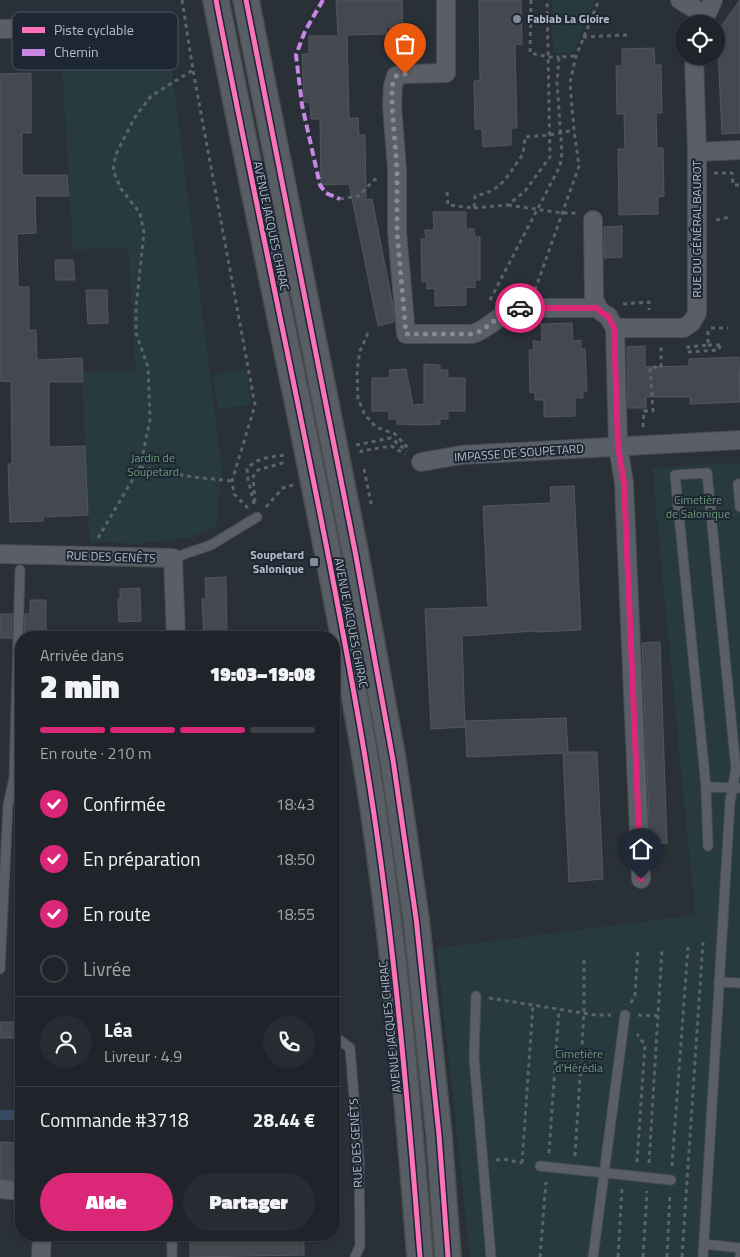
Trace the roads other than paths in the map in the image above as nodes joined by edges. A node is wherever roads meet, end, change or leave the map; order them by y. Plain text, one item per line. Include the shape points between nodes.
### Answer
1 (216, 0) edge
2 (246, 0) edge
3 (446, 0) edge
4 (680, 0) edge
5 (707, 13) edge
6 (694, 65) edge
7 (740, 150) edge
8 (697, 152) junction
9 (593, 220) road end
10 (597, 308) junction
11 (614, 328) junction
12 (740, 440) edge
13 (618, 446) junction
14 (421, 462) road end
15 (740, 484) edge
16 (740, 507) edge
17 (257, 517) road end
18 (0, 554) edge
19 (173, 558) junction
20 (20, 570) dead end
21 (18, 631) edge
22 (176, 631) edge
23 (15, 743) edge
24 (706, 787) junction
25 (736, 788) edge
26 (708, 846) dead end
27 (641, 879) dead end
28 (0, 969) edge
29 (719, 982) junction
30 (740, 983) edge
31 (476, 996) road end
32 (625, 1015) road end
33 (340, 1040) edge
34 (544, 1166) road end
35 (604, 1173) junction
36 (671, 1180) road end
37 (0, 1189) edge
38 (15, 1190) edge
39 (42, 1241) edge
40 (172, 1241) edge
41 (704, 1244) junction
42 (740, 1248) edge
43 (41, 1257) edge
44 (172, 1257) edge
45 (355, 1257) edge
46 (420, 1257) edge
47 (448, 1257) edge
48 (491, 1257) edge
49 (594, 1257) edge
50 (703, 1257) edge

1 - 46 main road, AVENUE JACQUES CHIRAC via 359,719 395,976
2 - 47 main road, AVENUE JACQUES CHIRAC via 393,760 416,918 439,1135
3 - 10 street via 446,74 396,76 392,86 397,231 406,334 472,334 518,308
4 - 5 street
6 - 8 street, RUE DU GÉNÉRAL BAUROT
7 - 8 street
8 - 11 street, RUE DU GÉNÉRAL BAUROT via 697,313 684,328
9 - 10 street via 594,298
10 - 11 street via 608,316
11 - 13 street
12 - 13 street, IMPASSE DE SOUPETARD
13 - 14 street, IMPASSE DE SOUPETARD via 461,455
13 - 27 street via 624,483
15 - 16 lane
17 - 19 lane via 211,545
18 - 19 street, RUE DES GENÊTS
19 - 22 street, RUE DES GENÊTS
20 - 21 lane
23 - 28 lane via 14,778 8,805
24 - 25 lane
24 - 25 lane via 675,475 706,474
24 - 26 lane
25 - 29 lane via 730,802
29 - 30 lane
29 - 41 lane
31 - 48 lane via 474,1058
32 - 35 lane
33 - 45 lane, RUE DES GENÊTS via 350,1048 359,1168 360,1246
34 - 35 lane
35 - 36 lane
35 - 49 lane
37 - 38 street
39 - 43 street
40 - 44 lane
41 - 42 lane
41 - 50 lane

